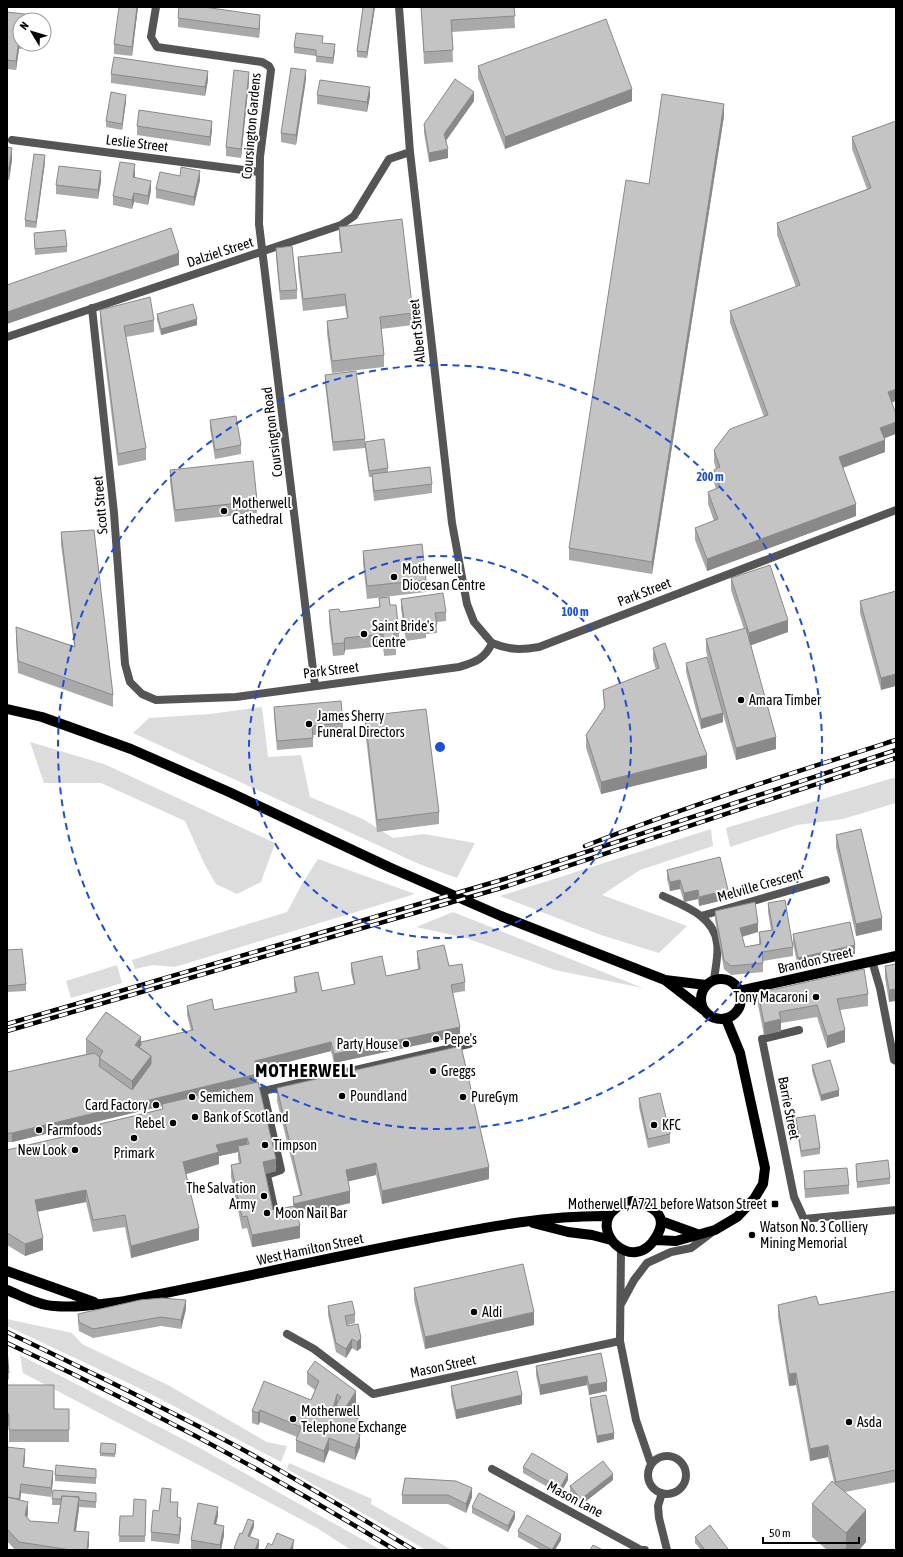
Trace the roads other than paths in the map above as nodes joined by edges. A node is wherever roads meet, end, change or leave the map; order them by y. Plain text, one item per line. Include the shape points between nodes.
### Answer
1 (156, 7) edge
2 (399, 7) edge
3 (12, 140) dead end
4 (410, 152) junction
5 (259, 172) junction
6 (259, 224) joint
7 (262, 252) junction
8 (92, 308) junction
9 (7, 337) edge
10 (896, 510) edge
11 (492, 643) junction
12 (315, 686) junction
13 (142, 694) joint
14 (7, 709) edge
15 (826, 880) dead end
16 (663, 896) dead end
17 (701, 916) junction
18 (896, 956) edge
19 (872, 961) junction
20 (665, 980) junction
21 (710, 983) junction
22 (739, 991) junction
23 (705, 1011) junction
24 (726, 1019) junction
25 (799, 1030) dead end
26 (469, 1044) dead end
27 (896, 1061) edge
28 (263, 1090) junction
29 (238, 1096) edge
30 (896, 1210) edge
31 (285, 1215) edge
32 (609, 1216) junction
33 (527, 1221) junction
34 (661, 1221) junction
35 (715, 1230) junction
36 (697, 1234) junction
37 (611, 1240) junction
38 (655, 1240) junction
39 (621, 1250) junction
40 (7, 1271) edge
41 (7, 1290) edge
42 (100, 1304) junction
43 (620, 1306) junction
44 (287, 1334) dead end
45 (620, 1341) junction
46 (652, 1464) junction
47 (492, 1470) dead end
48 (662, 1493) junction
49 (645, 1550) edge
50 (668, 1550) edge

1 - 5 street, Coursington Gardens via 151,37 157,47 262,62 271,70
2 - 4 street, Albert Street
3 - 5 street, Leslie Street
4 - 7 street, Dalziel Street via 389,159 354,216 341,225
4 - 11 street, Albert Street via 452,523 461,577 474,622
5 - 6 street, Coursington Gardens
6 - 7 street, Coursington Road
7 - 8 street, Dalziel Street
7 - 12 street, Coursington Road
8 - 9 street, Dalziel Street
8 - 13 street, Scott Street via 114,513 125,664 130,682
10 - 11 street, Park Street via 539,647 522,650
11 - 12 street, Park Street via 487,653 474,662 459,667
12 - 13 street, Park Street via 236,697 156,700
14 - 20 main road via 42,717 131,749 501,916
15 - 17 street, Melville Crescent
16 - 17 street
17 - 21 street via 714,932 718,944
18 - 19 main road, Brandon Street
19 - 22 main road, Brandon Street
19 - 27 street
20 - 21 main road
20 - 23 main road
21 - 22 main road via 720,979 727,980
21 - 23 main road via 701,997
22 - 24 main road via 741,1004 738,1010
23 - 24 main road via 710,1016
24 - 35 main road via 740,1053 765,1168 763,1184 754,1199 737,1217
25 - 30 street, Barrie Street via 762,1039 794,1197 804,1218
26 - 28 street
28 - 29 street
28 - 31 street via 282,1170 267,1175 276,1217
32 - 33 main road, West Hamilton Street
32 - 34 main road via 615,1209 632,1202 653,1208
32 - 37 main road via 607,1228
33 - 37 main road, West Hamilton Street
33 - 42 main road, West Hamilton Street
34 - 36 main road
34 - 38 main road via 660,1231
35 - 36 main road
35 - 43 street via 691,1248 671,1252 647,1263
36 - 38 main road via 676,1241
37 - 39 main road
38 - 39 main road via 644,1250
39 - 43 street
40 - 42 main road, West Hamilton Street
41 - 42 main road, West Hamilton Street via 53,1306
43 - 45 street
44 - 45 street, Mason Street via 314,1349 373,1394
45 - 46 street via 636,1420
46 - 48 street via 649,1469 649,1481 652,1487
46 - 48 street via 656,1459 668,1456 679,1461 685,1472 680,1489 668,1494
47 - 49 street, Mason Lane
48 - 50 street via 658,1506 659,1518

